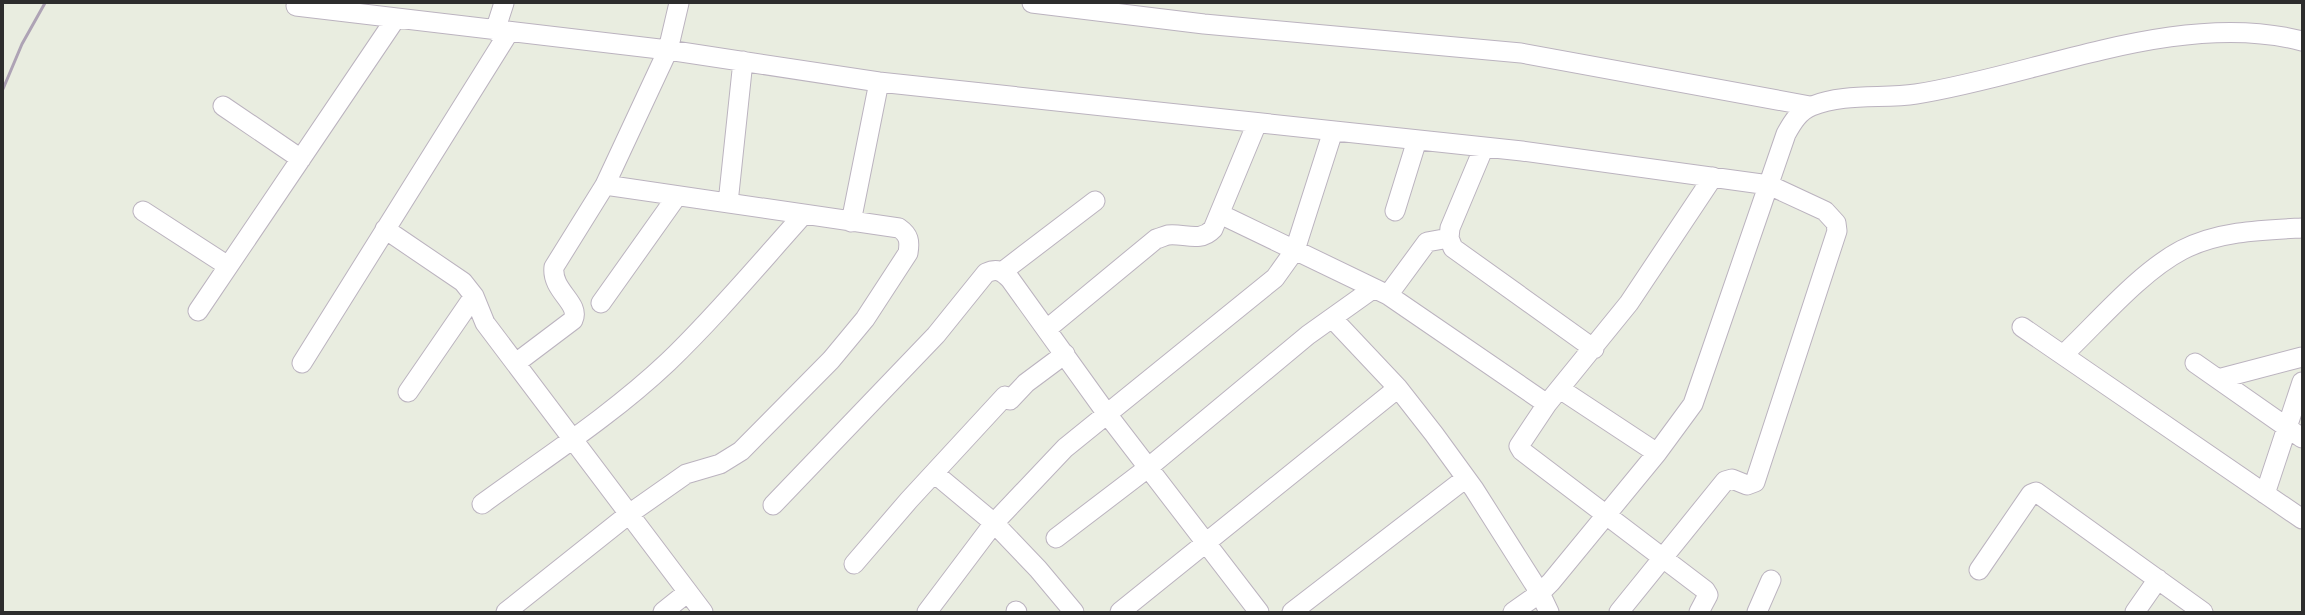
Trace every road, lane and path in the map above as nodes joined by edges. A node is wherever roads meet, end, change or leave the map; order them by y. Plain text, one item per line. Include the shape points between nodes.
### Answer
1 (504, 3) edge
2 (679, 3) edge
3 (1032, 3) edge
4 (296, 6) dead end
5 (396, 18) junction
6 (502, 31) junction
7 (2302, 41) edge
8 (668, 50) junction
9 (743, 61) junction
10 (879, 82) junction
11 (223, 106) dead end
12 (1810, 106) junction
13 (1257, 123) junction
14 (1332, 131) junction
15 (1417, 140) junction
16 (1484, 147) junction
17 (301, 159) junction
18 (1712, 178) junction
19 (605, 185) junction
20 (1768, 185) junction
21 (678, 196) junction
22 (1095, 201) dead end
23 (728, 203) junction
24 (143, 211) dead end
25 (1395, 211) dead end
26 (804, 214) junction
27 (1220, 214) junction
28 (851, 222) junction
29 (2302, 228) edge
30 (386, 229) junction
31 (1450, 238) junction
32 (1295, 250) junction
33 (228, 266) junction
34 (1002, 272) junction
35 (1381, 292) junction
36 (474, 296) junction
37 (601, 303) dead end
38 (198, 311) dead end
39 (1332, 318) junction
40 (2022, 327) dead end
41 (1047, 329) junction
42 (1594, 349) junction
43 (1065, 354) junction
44 (2063, 355) junction
45 (2302, 357) edge
46 (302, 363) dead end
47 (516, 363) junction
48 (2195, 363) dead end
49 (2218, 379) junction
50 (2302, 382) edge
51 (1398, 388) junction
52 (1560, 389) junction
53 (408, 392) dead end
54 (1547, 404) junction
55 (1107, 414) junction
56 (2286, 427) junction
57 (2302, 438) edge
58 (572, 439) junction
59 (1657, 453) junction
60 (1149, 467) junction
61 (934, 473) junction
62 (1466, 478) junction
63 (2265, 494) junction
64 (482, 504) dead end
65 (773, 505) dead end
66 (629, 514) junction
67 (1606, 516) junction
68 (2302, 519) edge
69 (994, 523) junction
70 (1056, 538) dead end
71 (1205, 544) junction
72 (1661, 557) junction
73 (854, 564) dead end
74 (1979, 570) dead end
75 (2158, 579) junction
76 (1771, 580) dead end
77 (688, 592) junction
78 (1540, 593) junction
79 (937, 608) edge
80 (506, 612) edge
81 (663, 612) edge
82 (703, 612) edge
83 (1074, 612) edge
84 (1120, 612) edge
85 (1259, 612) edge
86 (1292, 612) edge
87 (1513, 612) edge
88 (1549, 612) edge
89 (1619, 612) edge
90 (1699, 612) edge
91 (1757, 612) edge
92 (2135, 612) edge
93 (2203, 612) edge

1 - 6 street
2 - 8 street
3 - 12 street via 1204,24 1521,53
4 - 5 street
5 - 6 street
5 - 17 street
6 - 8 street
6 - 30 street
7 - 12 street via 2250,32 2201,33 2142,41 1986,80 1916,94 1826,102
8 - 9 street
8 - 19 street
9 - 10 street
9 - 23 street
10 - 13 street
10 - 28 street
11 - 17 street
12 - 20 street via 1794,119 1786,134
13 - 14 street
13 - 27 street
14 - 15 street
14 - 32 street
15 - 16 street
15 - 25 street
16 - 18 street
16 - 31 street via 1450,228
17 - 33 street
18 - 20 street
18 - 42 street via 1629,304
19 - 21 street
19 - 47 street via 554,267 553,276 556,284 574,309 573,320
20 - 59 street via 1693,404
20 - 72 street via 1825,211 1836,223 1837,231 1755,482 1748,485 1732,479 1725,481
21 - 23 street
21 - 37 street
22 - 34 street
23 - 26 street
24 - 33 street
26 - 28 street
26 - 58 street via 717,311 667,362
27 - 32 street
27 - 41 street via 1213,229 1202,237 1168,236 1156,239
28 - 66 street via 899,228 907,234 910,243 908,253 864,319 831,360 741,451 720,464 686,474
29 - 44 street via 2250,231 2182,250 2146,275
30 - 36 street via 463,282
30 - 46 street
31 - 35 street via 1427,242
31 - 42 street via 1457,253
32 - 35 street
32 - 55 street via 1274,278
33 - 38 street
34 - 41 street via 1010,278
34 - 65 street via 994,270 986,273 936,335
35 - 39 street
35 - 54 street
36 - 47 street via 485,323
36 - 53 street
39 - 51 street
39 - 60 street
40 - 44 street
41 - 43 street
42 - 52 street
43 - 55 street
43 - 61 street via 1007,398
44 - 63 street
45 - 49 street
47 - 58 street
48 - 49 street
49 - 56 street
50 - 56 street
51 - 62 street
51 - 71 street
52 - 54 street
52 - 59 street
54 - 67 street via 1520,443 1520,448
55 - 60 street
55 - 69 street via 1065,448
56 - 57 street
56 - 63 street
58 - 64 street
58 - 66 street
59 - 67 street
60 - 70 street
60 - 71 street
61 - 69 street
61 - 73 street
62 - 78 street
62 - 86 street
63 - 68 street
66 - 77 street
66 - 80 street
67 - 72 street
67 - 78 street
69 - 79 street
69 - 83 street
71 - 84 street
71 - 85 street
72 - 89 street
72 - 90 street via 1707,592 1708,597
74 - 75 street via 2031,494 2036,492
75 - 92 street
75 - 93 street
76 - 91 street
77 - 81 street
77 - 82 street
78 - 87 street
78 - 88 street

